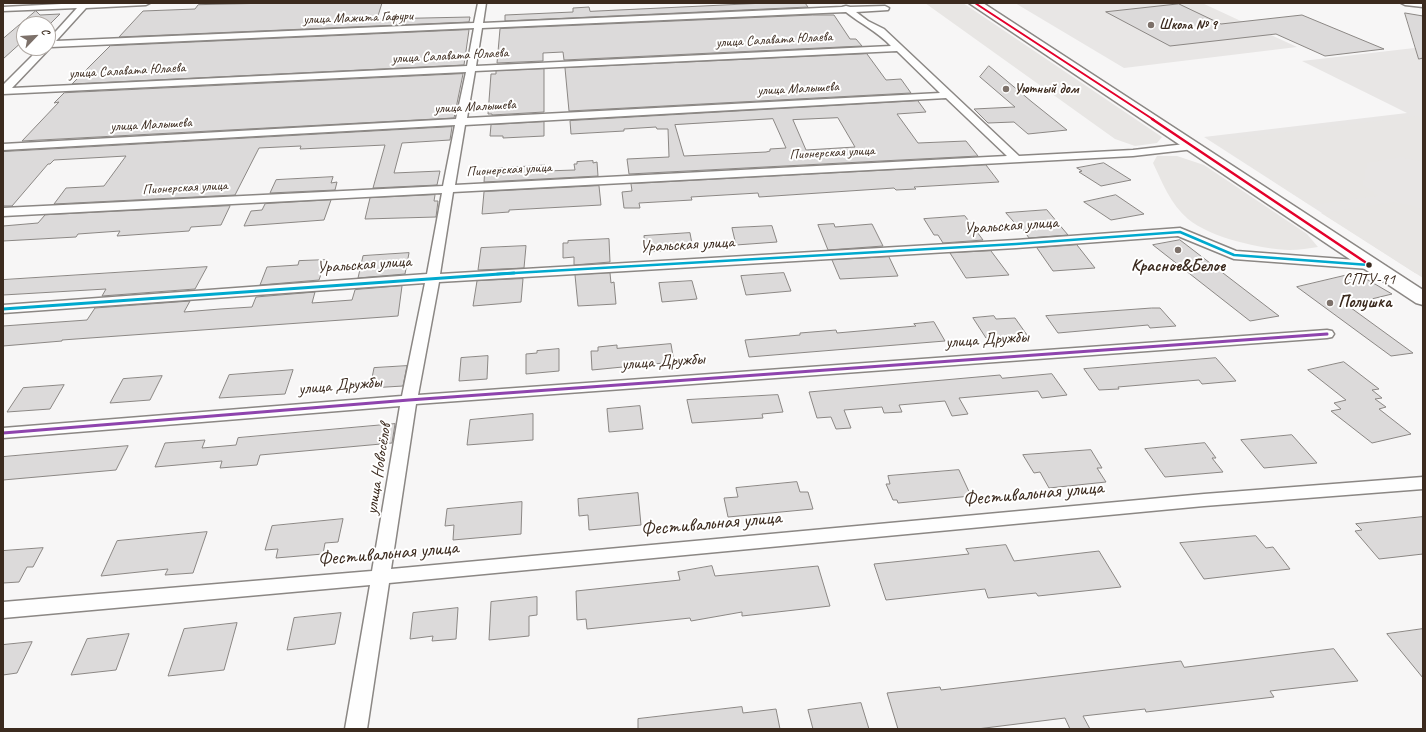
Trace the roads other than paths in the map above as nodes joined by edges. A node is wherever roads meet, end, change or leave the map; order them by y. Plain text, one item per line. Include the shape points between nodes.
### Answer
1 (146, 3) edge
2 (482, 3) edge
3 (841, 3) edge
4 (975, 3) edge
5 (1405, 3) edge
6 (85, 4) edge
7 (1423, 5) edge
8 (885, 8) dead end
9 (3, 9) edge
10 (849, 11) junction
11 (479, 26) junction
12 (56, 36) edge
13 (56, 46) edge
14 (899, 48) junction
15 (37, 56) edge
16 (471, 69) junction
17 (3, 91) edge
18 (948, 95) junction
19 (461, 122) junction
20 (1194, 146) junction
21 (3, 147) edge
22 (1016, 159) junction
23 (448, 189) junction
24 (3, 212) edge
25 (1369, 265) junction
26 (433, 278) junction
27 (1423, 299) edge
28 (3, 309) edge
29 (1327, 334) dead end
30 (409, 400) junction
31 (3, 433) edge
32 (1423, 483) edge
33 (382, 577) junction
34 (3, 610) edge
35 (356, 729) edge

1 - 6 street
2 - 11 street, улица Новосёлов
3 - 10 street
4 - 20 main road
5 - 7 street
6 - 9 street
6 - 12 street
8 - 10 street, улица Мажита Гафури
10 - 11 street, улица Мажита Гафури
10 - 14 street via 881,31
11 - 13 street, улица Мажита Гафури
11 - 16 street, улица Новосёлов
14 - 16 street, улица Салавата Юлаева
14 - 18 street
15 - 17 street
16 - 17 street, улица Салавата Юлаева
16 - 19 street, улица Новосёлов
18 - 19 street, улица Малышева
18 - 22 street
19 - 21 street, улица Малышева
19 - 23 street, улица Новосёлов
20 - 22 street, Пионерская улица via 1133,153
20 - 25 main road
22 - 23 street, Пионерская улица
23 - 24 street, Пионерская улица
23 - 26 street, улица Новосёлов
25 - 26 street, Уральская улица via 1234,255 1180,232
25 - 27 main road
26 - 28 street, Уральская улица
26 - 30 street, улица Новосёлов
29 - 30 street, улица Дружбы
30 - 31 street, улица Дружбы
30 - 33 street, улица Новосёлов
32 - 33 street, Фестивальная улица via 1204,500
33 - 34 street, Фестивальная улица
33 - 35 street, улица Новосёлов

